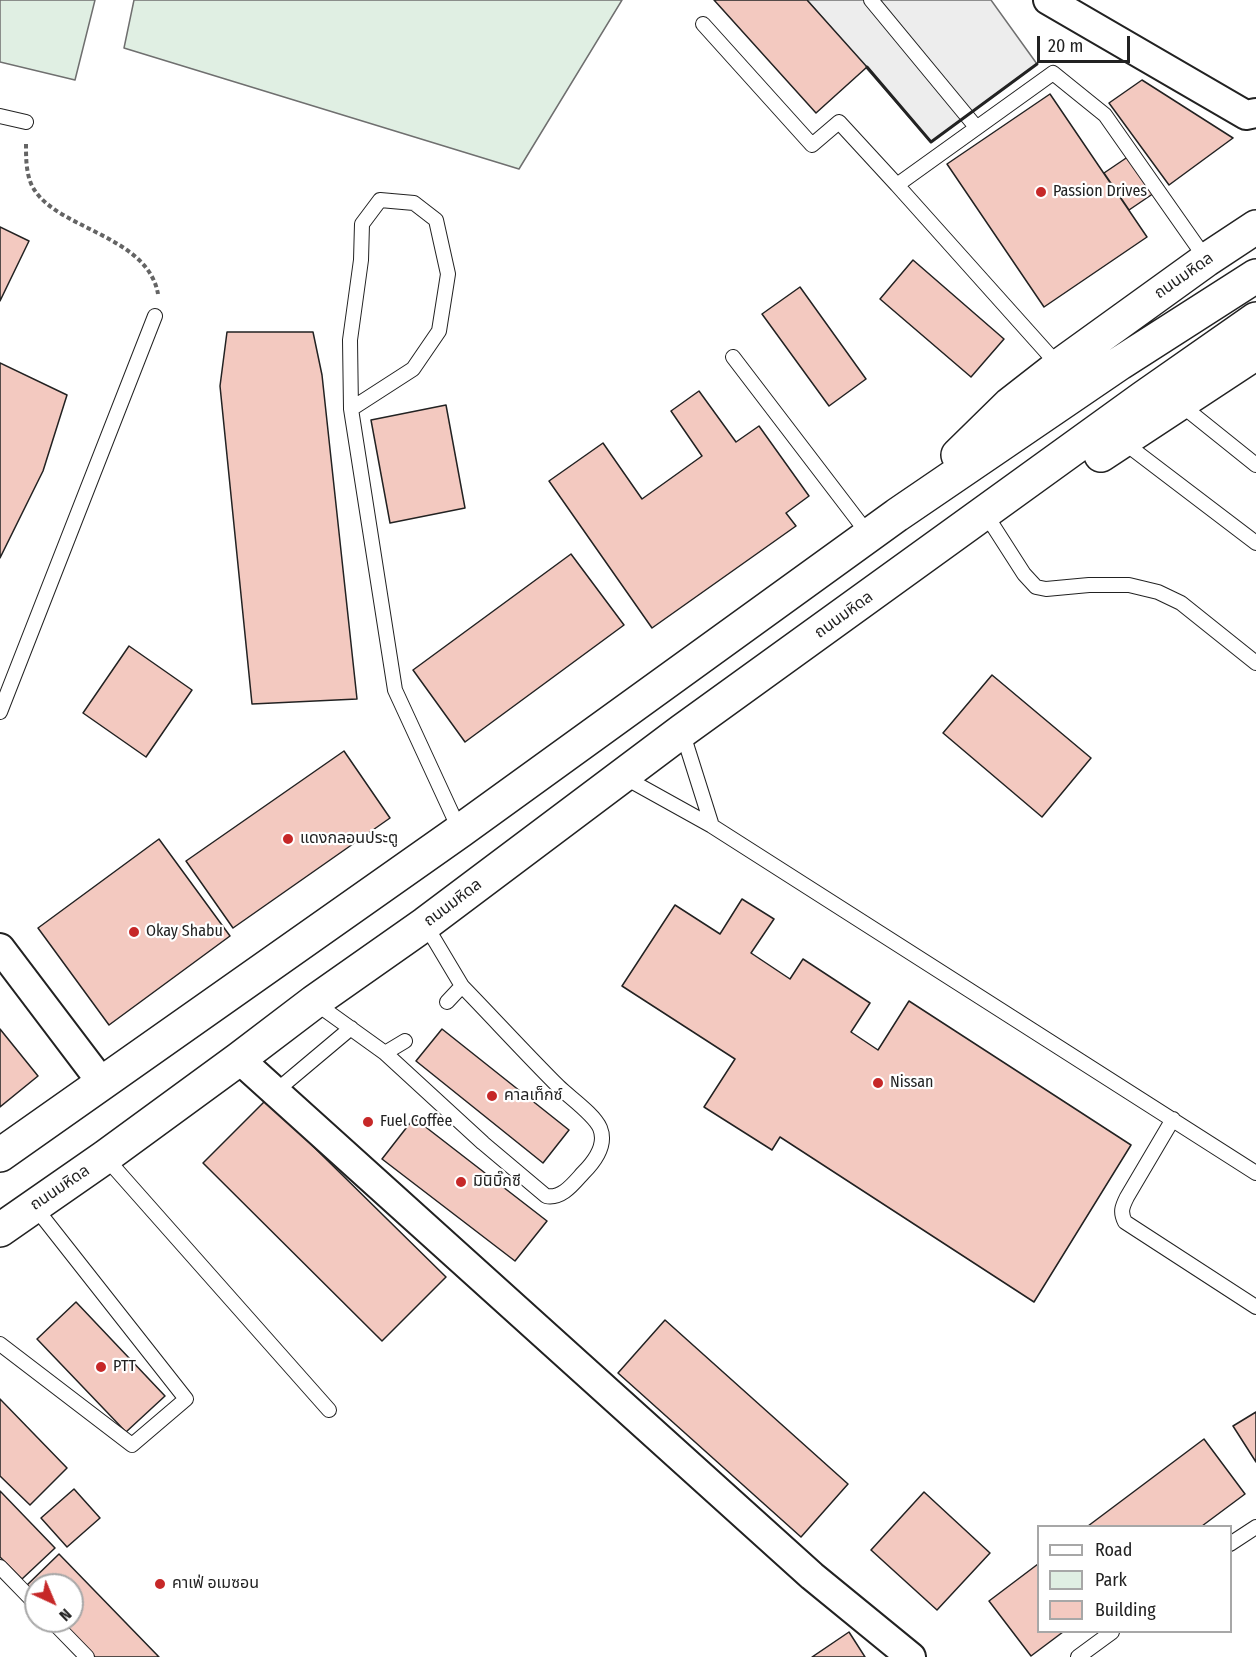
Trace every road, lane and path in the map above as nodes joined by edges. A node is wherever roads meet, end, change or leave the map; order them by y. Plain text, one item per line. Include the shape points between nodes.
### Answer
1 (871, 0) edge
2 (1048, 0) edge
3 (703, 24) dead end
4 (1256, 112) edge
5 (0, 116) edge
6 (26, 122) joint
7 (976, 127) junction
8 (897, 185) junction
9 (1256, 227) edge
10 (1206, 260) junction
11 (1256, 276) edge
12 (155, 316) joint
13 (1256, 319) edge
14 (1256, 354) edge
15 (733, 357) dead end
16 (1059, 366) junction
17 (1179, 404) junction
18 (351, 409) junction
19 (1122, 441) junction
20 (1256, 465) edge
21 (897, 515) junction
22 (990, 522) junction
23 (869, 535) junction
24 (1256, 543) edge
25 (904, 572) junction
26 (1256, 663) edge
27 (0, 712) edge
28 (682, 731) junction
29 (621, 776) junction
30 (712, 826) junction
31 (460, 831) junction
32 (425, 924) junction
33 (0, 948) edge
34 (462, 986) junction
35 (314, 1002) junction
36 (447, 1002) dead end
37 (351, 1028) junction
38 (405, 1041) dead end
39 (385, 1053) junction
40 (239, 1059) junction
41 (104, 1084) junction
42 (276, 1091) junction
43 (1173, 1119) junction
44 (0, 1155) edge
45 (105, 1157) junction
46 (1256, 1173) edge
47 (34, 1206) junction
48 (0, 1230) edge
49 (1256, 1307) edge
50 (0, 1344) edge
51 (329, 1410) dead end
52 (1256, 1527) edge
53 (1232, 1543) edge
54 (0, 1568) edge
55 (24, 1592) edge
56 (64, 1633) edge
57 (1111, 1633) edge
58 (87, 1657) edge
59 (911, 1657) edge
60 (1078, 1657) edge

1 - 7 lane
2 - 4 street via 1246,115
3 - 8 lane via 812,145 840,122
5 - 6 lane
6 - 12 path via 26,164 31,183 44,202 129,251 147,269 158,292
7 - 8 lane
7 - 10 lane via 1053,73 1105,114
8 - 16 lane
9 - 10 main road, ถนนมหิดล
10 - 16 main road, ถนนมหิดล
11 - 21 main road, ถนนมหิดล
12 - 27 lane
13 - 25 main road, ถนนมหิดล
14 - 17 main road, ถนนมหิดล
15 - 23 lane
16 - 21 main road, ถนนมหิดล via 1009,405
17 - 19 main road, ถนนมหิดล
17 - 20 lane
18 - 18 lane via 350,340 362,224 380,200 414,203 436,220 448,274 439,331 413,369
18 - 31 lane via 395,690
19 - 22 main road, ถนนมหิดล
19 - 24 lane
21 - 23 main road, ถนนมหิดล
22 - 25 main road, ถนนมหิดล
22 - 26 lane via 1036,587 1046,590 1129,585 1158,592 1181,603
23 - 31 main road, ถนนมหิดล
25 - 28 main road, ถนนมหิดล
28 - 29 main road, ถนนมหิดล
28 - 30 lane
29 - 30 lane
29 - 32 main road, ถนนมหิดล
30 - 43 lane
31 - 41 main road, ถนนมหิดล
32 - 34 lane
32 - 35 main road, ถนนมหิดล
33 - 41 street
34 - 36 lane
34 - 39 lane via 600,1129 600,1149 567,1190 554,1197 546,1196
35 - 37 lane
35 - 40 main road, ถนนมหิดล
37 - 39 lane
37 - 42 lane
38 - 39 lane
40 - 42 street
40 - 45 main road, ถนนมหิดล
41 - 44 main road, ถนนมหิดล
42 - 59 street via 812,1576
43 - 46 lane
43 - 49 lane via 1121,1208 1125,1222
45 - 47 main road, ถนนมหิดล
45 - 51 lane
47 - 48 main road, ถนนมหิดล
47 - 50 lane via 186,1399 132,1446
52 - 53 lane
54 - 55 lane
56 - 58 lane
57 - 60 lane

